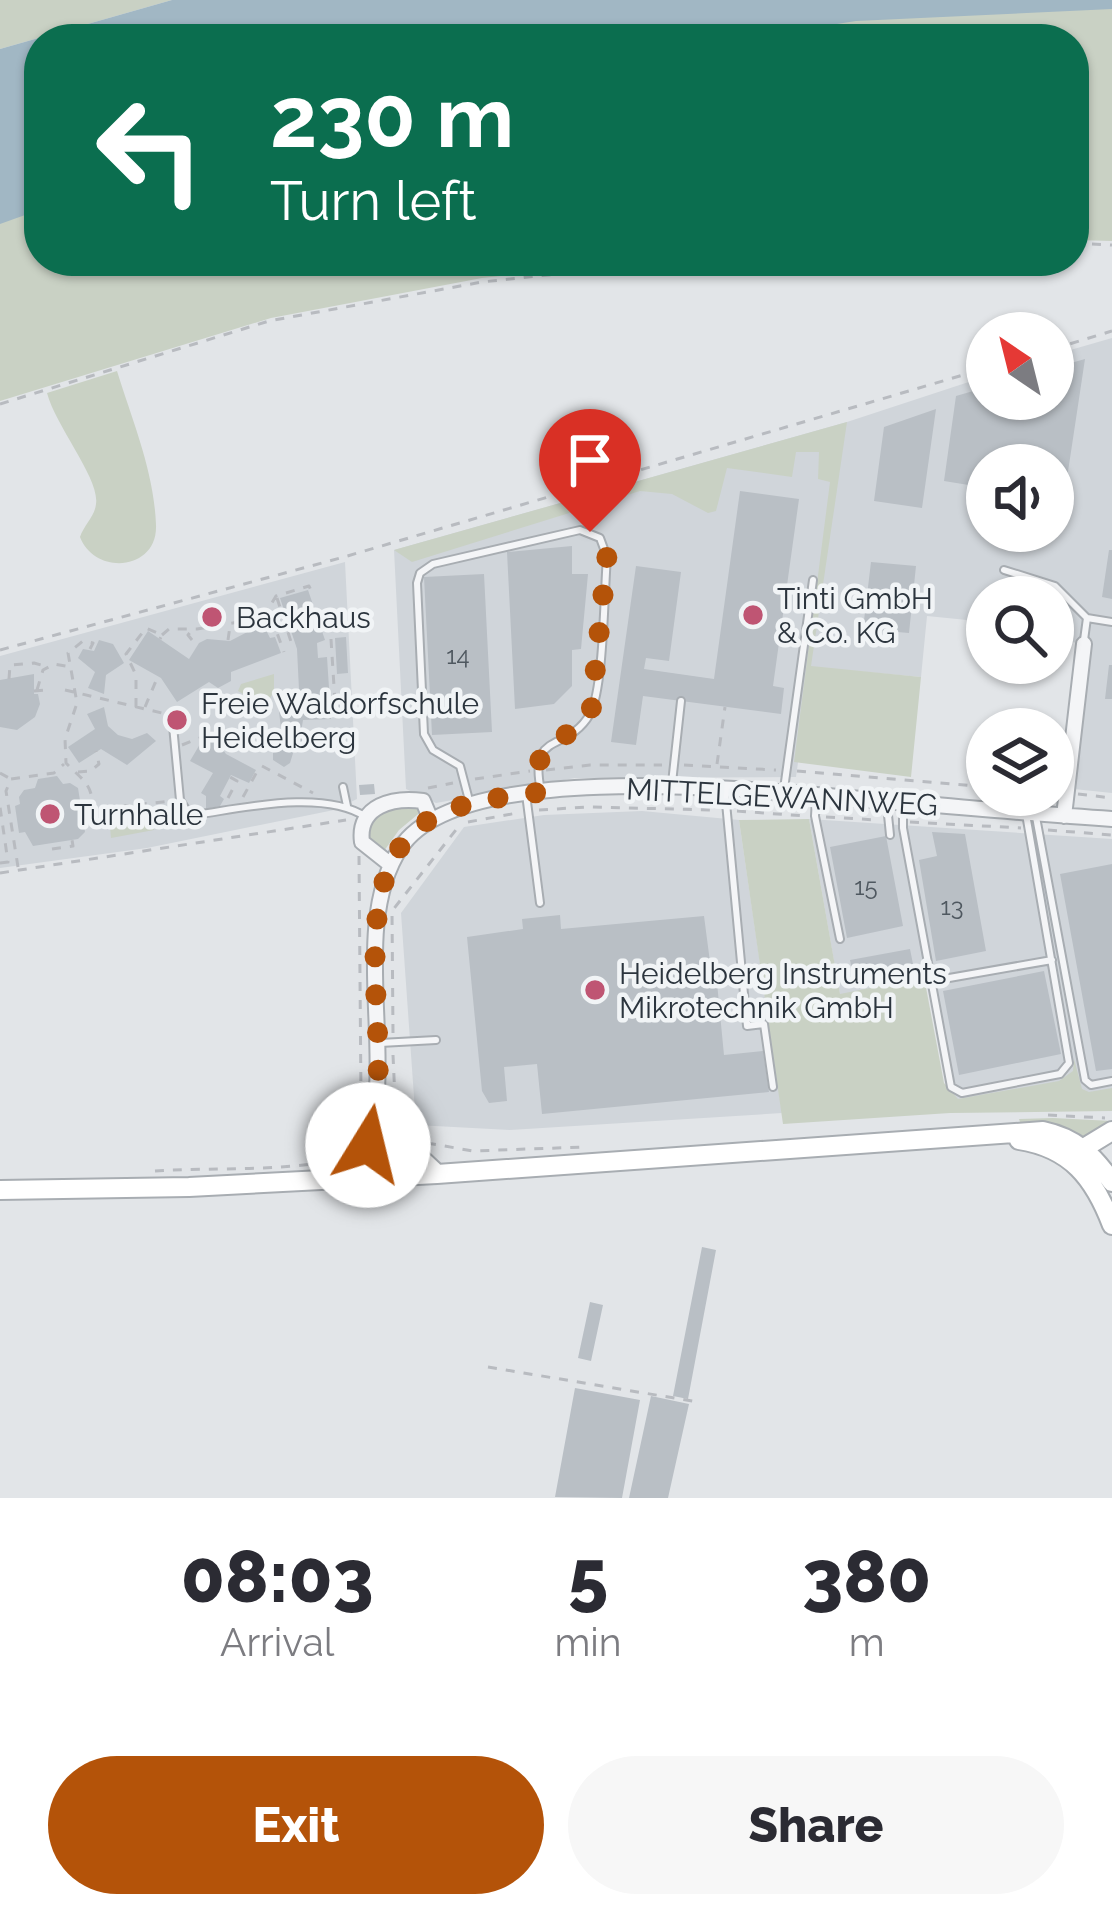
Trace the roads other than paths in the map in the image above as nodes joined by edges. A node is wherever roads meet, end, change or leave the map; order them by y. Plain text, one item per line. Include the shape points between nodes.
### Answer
1 (1004, 570) dead end
2 (813, 580) dead end
3 (1087, 618) junction
4 (1112, 622) edge
5 (1084, 644) joint
6 (681, 701) dead end
7 (172, 715) road end
8 (1074, 728) edge
9 (672, 786) junction
10 (343, 788) dead end
11 (725, 788) junction
12 (533, 793) junction
13 (784, 793) junction
14 (816, 796) junction
15 (895, 802) junction
16 (470, 804) junction
17 (347, 806) junction
18 (362, 816) junction
19 (1064, 816) joint
20 (1112, 819) edge
21 (430, 820) junction
22 (1031, 821) junction
23 (890, 835) dead end
24 (391, 865) junction
25 (539, 902) dead end
26 (840, 939) dead end
27 (1052, 960) junction
28 (932, 981) junction
29 (436, 1040) dead end
30 (385, 1043) junction
31 (1112, 1081) edge
32 (773, 1087) dead end
33 (377, 1091) junction
34 (391, 1117) junction
35 (1112, 1132) edge
36 (1093, 1155) edge
37 (437, 1174) junction
38 (373, 1177) junction
39 (1112, 1183) edge
40 (0, 1190) edge
41 (1112, 1226) edge

1 - 3 lane via 1055,586
2 - 13 lane
3 - 4 lane
3 - 5 lane
5 - 8 street
6 - 9 lane
7 - 17 lane via 187,811
9 - 11 street, MITTELGEWANNWEG
9 - 12 street, MITTELGEWANNWEG
10 - 17 lane
11 - 13 street, MITTELGEWANNWEG
11 - 32 lane via 747,1026 764,1024
12 - 16 street, MITTELGEWANNWEG
12 - 16 lane via 536,762 584,722 595,698 607,556 600,538 580,530 420,573 424,734 460,766
12 - 25 lane
13 - 14 street, MITTELGEWANNWEG
14 - 15 street, MITTELGEWANNWEG
14 - 26 lane
15 - 22 street, MITTELGEWANNWEG
15 - 23 lane
15 - 28 lane
16 - 21 street, MITTELGEWANNWEG
17 - 18 lane
18 - 21 street via 381,804 417,800
18 - 24 street via 362,842
19 - 20 street, MITTELGEWANNWEG
19 - 22 street, MITTELGEWANNWEG
21 - 24 street, MITTELGEWANNWEG
22 - 27 lane
22 - 31 lane via 1085,1080
24 - 30 street, MITTELGEWANNWEG via 376,920
27 - 28 lane
27 - 28 lane via 1069,1063 1060,1074 962,1093 952,1087
29 - 30 lane
30 - 33 street, MITTELGEWANNWEG
33 - 34 street, MITTELGEWANNWEG
33 - 38 street, MITTELGEWANNWEG via 367,1154
34 - 37 main road
34 - 38 street, MITTELGEWANNWEG via 387,1152
35 - 36 main road
36 - 37 main road via 991,1136
36 - 39 main road
36 - 41 main road
37 - 38 main road
38 - 40 main road

